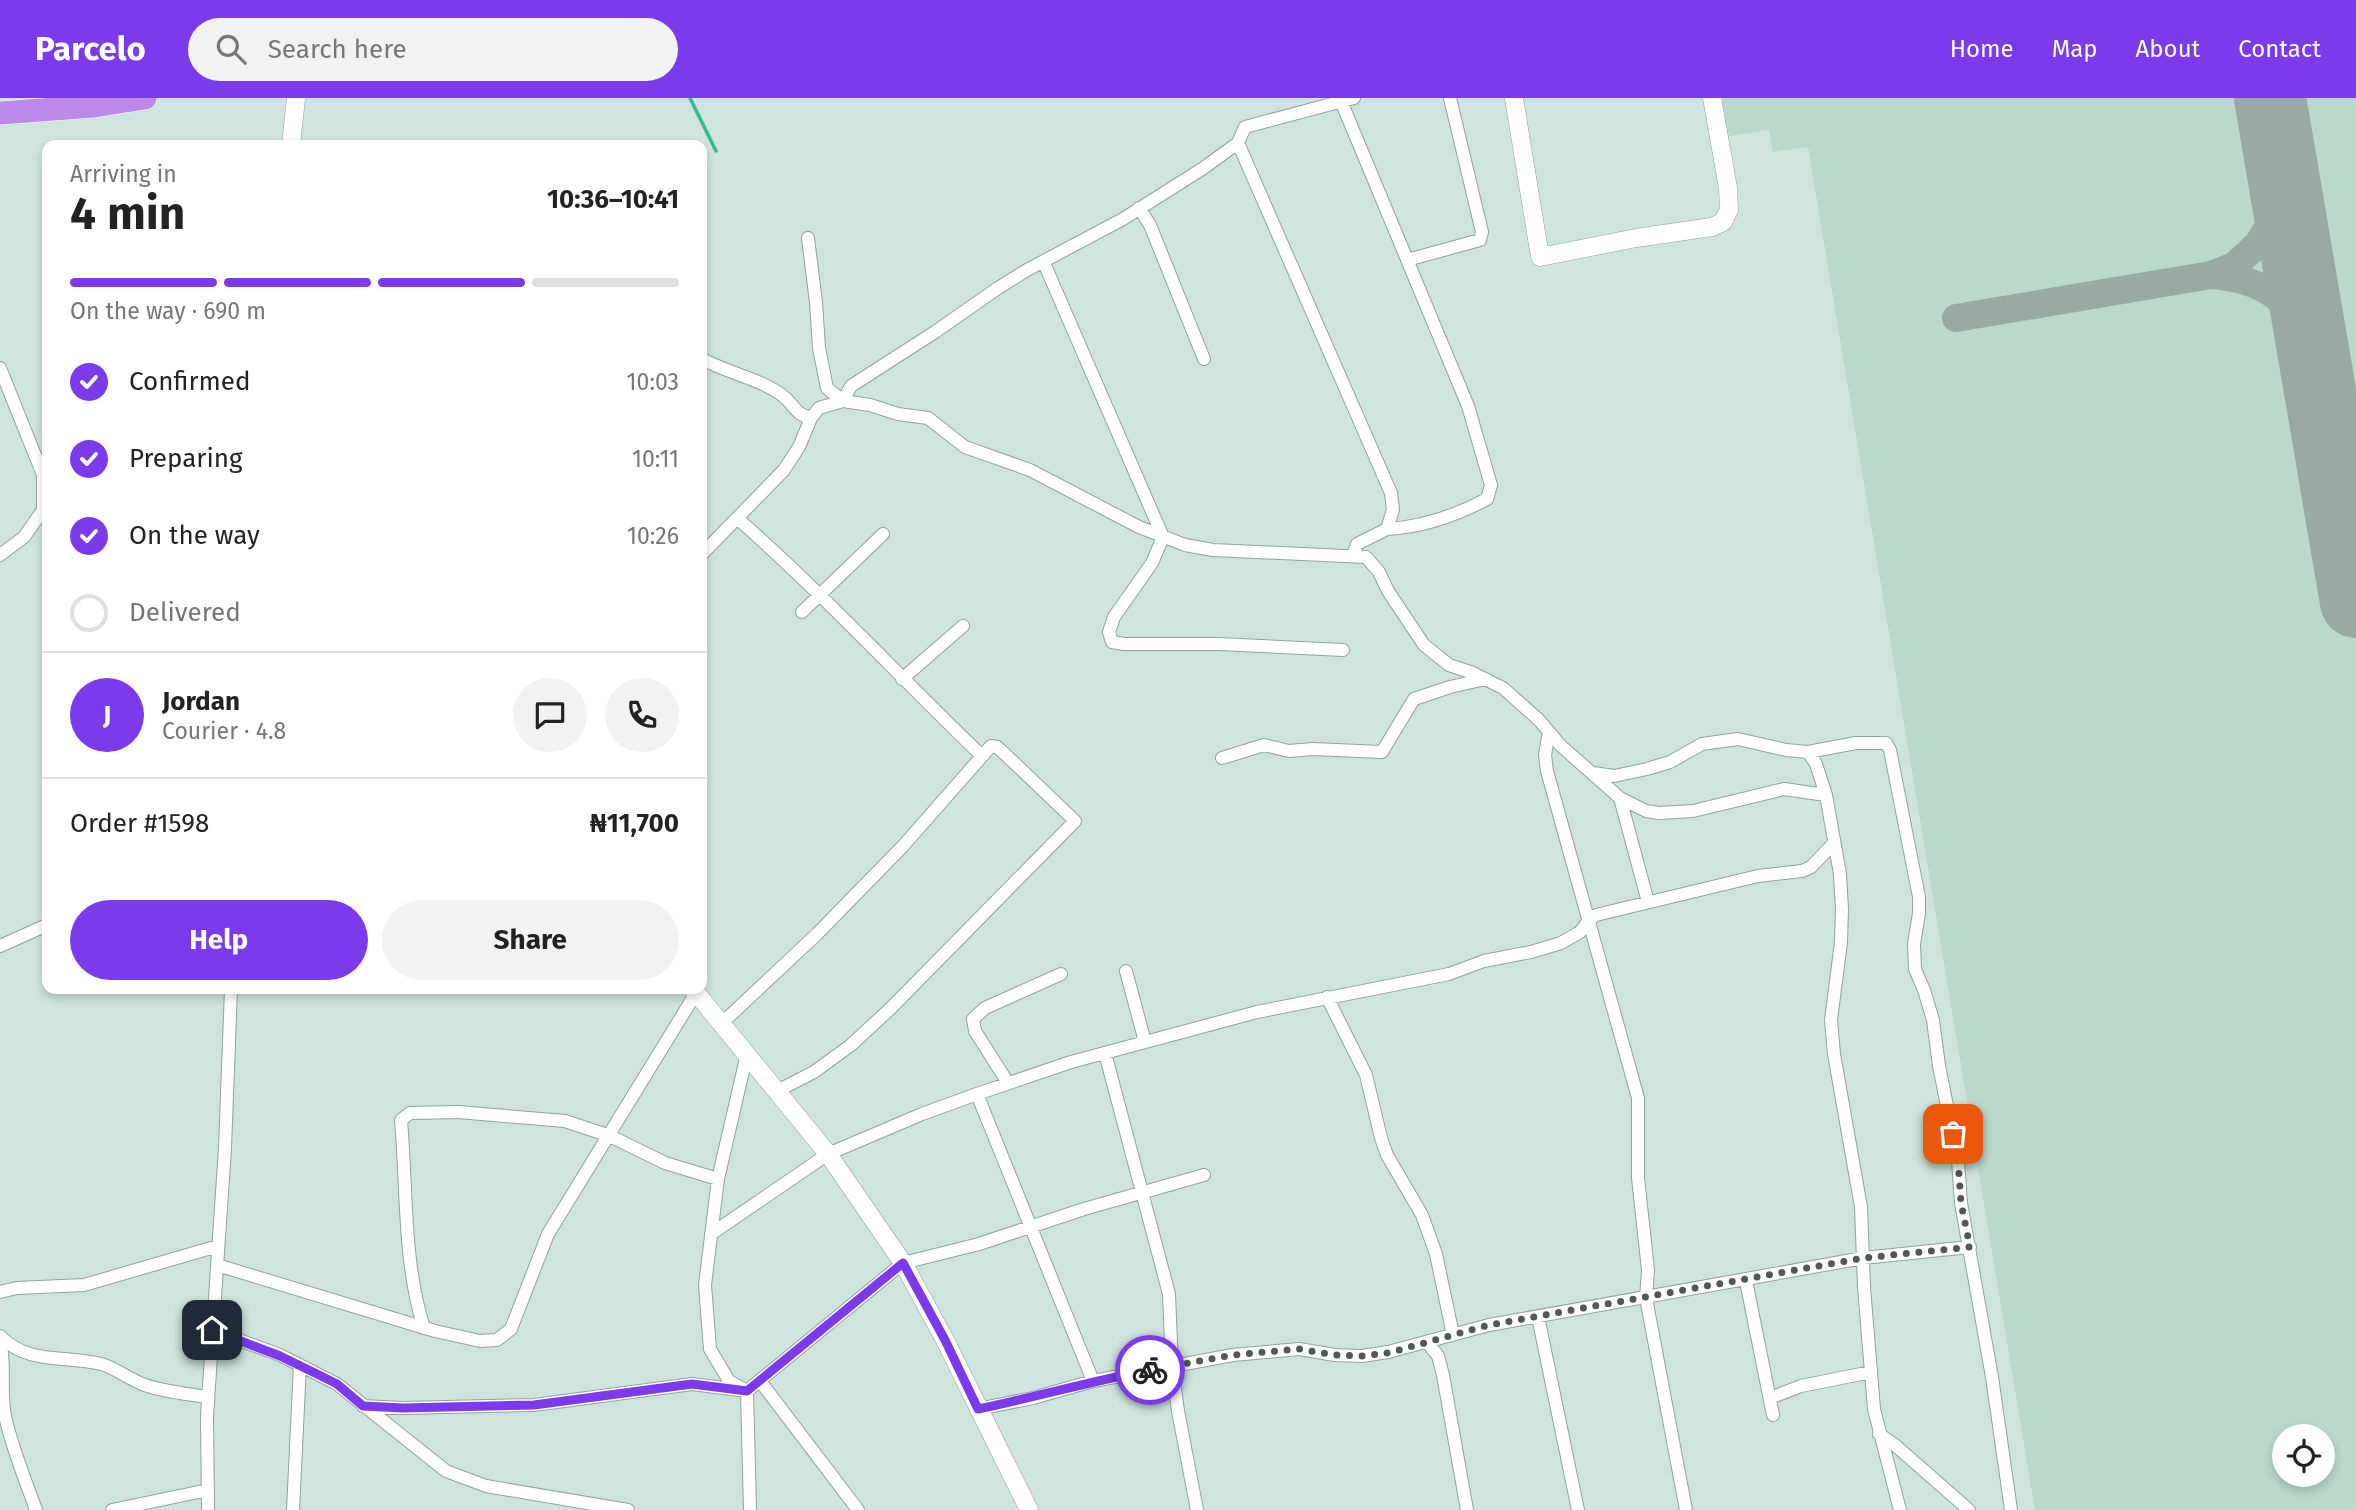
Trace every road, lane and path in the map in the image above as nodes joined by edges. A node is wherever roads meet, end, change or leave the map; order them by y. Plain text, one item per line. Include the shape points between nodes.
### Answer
1 (145, 98) edge
2 (296, 98) edge
3 (1450, 98) edge
4 (1514, 98) edge
5 (1712, 98) edge
6 (1348, 100) edge
7 (0, 113) edge
8 (292, 140) edge
9 (1238, 143) junction
10 (1139, 208) junction
11 (808, 238) dead end
12 (1407, 260) junction
13 (1044, 263) junction
14 (1204, 359) dead end
15 (707, 361) edge
16 (0, 368) edge
17 (843, 401) junction
18 (811, 418) junction
19 (42, 473) edge
20 (42, 511) edge
21 (737, 518) junction
22 (1387, 529) junction
23 (883, 534) dead end
24 (1163, 537) junction
25 (707, 549) edge
26 (0, 555) edge
27 (1353, 556) junction
28 (821, 593) junction
29 (802, 612) dead end
30 (963, 626) dead end
31 (1343, 650) dead end
32 (902, 679) junction
33 (1485, 680) junction
34 (1549, 732) junction
35 (1808, 752) junction
36 (981, 755) junction
37 (1222, 758) dead end
38 (1592, 773) junction
39 (1826, 795) junction
40 (1620, 798) junction
41 (1834, 843) junction
42 (1648, 902) junction
43 (1589, 920) junction
44 (42, 927) edge
45 (0, 946) edge
46 (1126, 971) dead end
47 (1060, 974) dead end
48 (232, 994) edge
49 (692, 994) edge
50 (696, 994) edge
51 (1327, 998) junction
52 (721, 1024) junction
53 (1146, 1042) junction
54 (1105, 1053) junction
55 (747, 1054) junction
56 (1008, 1083) junction
57 (777, 1091) junction
58 (977, 1094) junction
59 (610, 1136) junction
60 (828, 1154) junction
61 (1204, 1175) dead end
62 (718, 1180) junction
63 (1140, 1193) junction
64 (1030, 1227) junction
65 (711, 1234) junction
66 (218, 1246) junction
67 (1970, 1247) junction
68 (1863, 1258) junction
69 (903, 1263) junction
70 (217, 1265) junction
71 (1746, 1280) junction
72 (0, 1292) edge
73 (1646, 1298) junction
74 (1538, 1317) junction
75 (424, 1328) junction
76 (212, 1330) junction
77 (1453, 1335) junction
78 (0, 1338) edge
79 (1427, 1342) junction
80 (300, 1366) junction
81 (1172, 1366) junction
82 (1871, 1372) junction
83 (760, 1381) junction
84 (1093, 1381) junction
85 (747, 1391) junction
86 (208, 1397) junction
87 (1770, 1398) junction
88 (363, 1406) junction
89 (978, 1409) junction
90 (1773, 1415) dead end
91 (1879, 1434) junction
92 (208, 1490) junction
93 (36, 1510) edge
94 (112, 1510) edge
95 (208, 1510) edge
96 (293, 1510) edge
97 (628, 1510) edge
98 (750, 1510) edge
99 (858, 1510) edge
100 (1029, 1510) edge
101 (1197, 1510) edge
102 (1467, 1510) edge
103 (1578, 1510) edge
104 (1686, 1510) edge
105 (1900, 1510) edge
106 (1969, 1510) edge
107 (2011, 1510) edge

1 - 7 highway
2 - 8 main road
3 - 12 street via 1482,232 1480,240
4 - 5 main road via 1540,257 1723,222 1729,210 1728,188
6 - 9 street via 1245,127
6 - 12 street
9 - 10 street
9 - 22 street via 1391,493 1393,510
10 - 13 street
10 - 14 street
11 - 17 street via 827,388
12 - 22 street via 1468,406 1491,491 1487,499 1459,514 1410,528
13 - 17 street via 1007,282 851,386
13 - 24 street
15 - 18 street via 783,396 800,415
16 - 19 street
17 - 18 street via 819,408
17 - 24 street via 928,418 965,447 1030,470
18 - 21 street via 784,470
20 - 26 street via 24,537
21 - 25 street
21 - 28 street
22 - 27 street via 1357,544
23 - 28 street
24 - 27 street via 1213,550
24 - 31 street via 1152,563 1114,617 1109,632 1112,642
27 - 33 street via 1372,562 1424,645 1449,665
28 - 29 street
28 - 32 street
30 - 32 street
32 - 36 street
33 - 34 street via 1503,688
33 - 37 street via 1415,699 1382,752 1289,751 1265,745
34 - 38 street
34 - 43 street via 1546,771
35 - 38 street via 1738,739 1702,744 1647,769 1614,776
35 - 39 street
35 - 67 street via 1877,742 1886,743 1890,750 1919,897 1915,969 1933,1020
36 - 52 street via 903,846
36 - 57 street via 991,746 998,747 1075,821 933,968 851,1045
38 - 40 street
39 - 40 street via 1784,789 1693,811 1660,813
39 - 41 street
40 - 42 street
41 - 42 street via 1802,871 1758,876
41 - 68 street via 1842,909 1831,1020 1861,1207
42 - 43 street
43 - 51 street via 1580,932 1561,943 1531,952
43 - 73 street via 1638,1098 1637,1178 1648,1270
44 - 45 street
46 - 53 street
47 - 56 street via 985,1008 973,1019 975,1031
48 - 66 street
49 - 59 street
50 - 52 main road
51 - 53 street
51 - 77 street via 1366,1075 1388,1155 1422,1215 1436,1254
52 - 55 main road
53 - 54 street
54 - 56 street
54 - 63 street
55 - 57 main road
55 - 62 street
56 - 58 street
57 - 60 main road
58 - 60 street
58 - 64 street
59 - 62 street via 665,1163
59 - 75 street via 548,1234 512,1329 497,1340 480,1341
59 - 75 street via 565,1121 458,1112 410,1112 401,1120 414,1298
60 - 65 street
60 - 69 main road
61 - 63 street
62 - 65 street
63 - 64 street
63 - 81 street via 1169,1294
64 - 69 street
64 - 84 street
65 - 85 street via 705,1285 710,1349 729,1381
66 - 70 street
66 - 72 street via 84,1285
67 - 68 street
67 - 107 street
68 - 71 street
68 - 82 street
69 - 83 street
69 - 89 main road
70 - 75 street
70 - 76 street
71 - 73 street
71 - 87 street
73 - 74 street
73 - 104 street
74 - 77 street
74 - 103 street
76 - 80 street
76 - 86 street
77 - 79 street
78 - 86 street via 11,1348 36,1357 103,1365 142,1385
78 - 93 street via 5,1357 1,1380 5,1415
79 - 81 street via 1362,1356 1299,1349
79 - 102 street via 1438,1356 1443,1375
80 - 88 street via 337,1384
80 - 96 street
81 - 84 street
81 - 101 street
82 - 87 street via 1801,1386
82 - 91 street
83 - 85 street
83 - 99 street
84 - 89 street
85 - 88 street via 692,1384 534,1405
85 - 98 street
86 - 92 street
87 - 90 street
88 - 97 street via 446,1471 486,1486
89 - 100 main road
91 - 105 street
91 - 106 street
92 - 94 street
92 - 95 street

